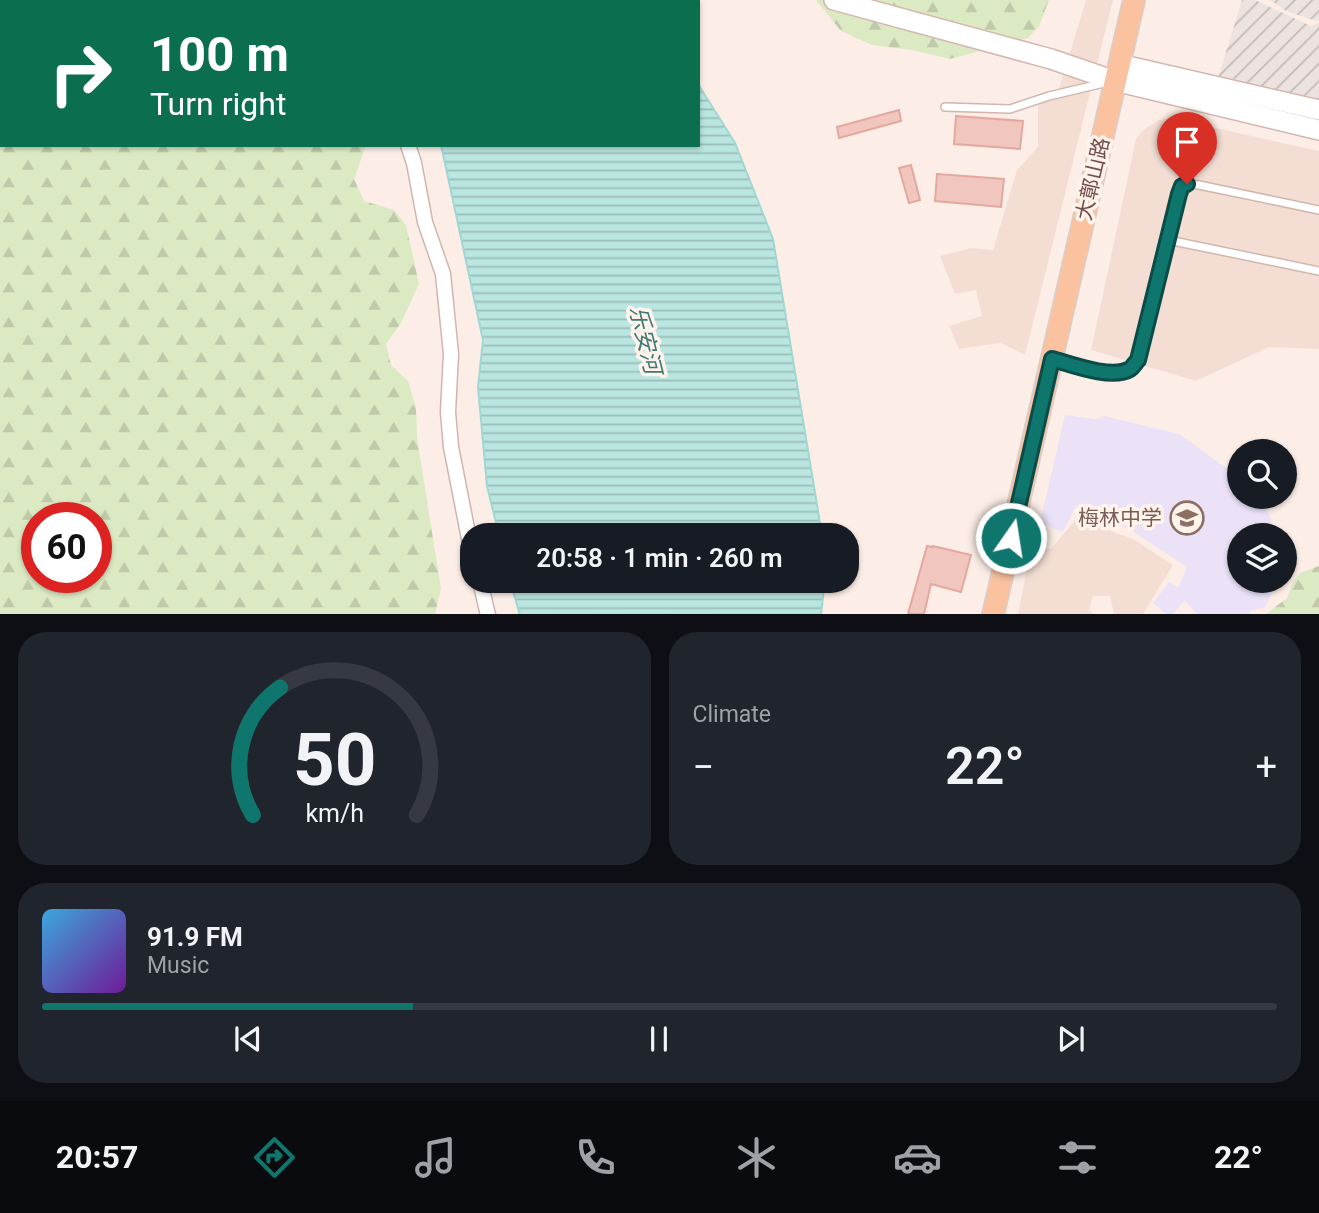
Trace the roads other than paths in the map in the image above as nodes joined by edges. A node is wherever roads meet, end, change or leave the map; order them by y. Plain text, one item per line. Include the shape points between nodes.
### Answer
1 (834, 0) edge
2 (1135, 0) edge
3 (1117, 72) junction
4 (945, 107) dead end
5 (1319, 110) edge
6 (1319, 130) edge
7 (409, 147) edge
8 (1319, 210) edge
9 (1168, 240) junction
10 (1319, 271) edge
11 (1052, 359) junction
12 (466, 523) edge
13 (483, 593) edge
14 (488, 614) edge
15 (993, 614) edge

1 - 3 main road via 1051,59
2 - 3 main road, 大鄣山路
3 - 4 lane via 1010,109
3 - 5 main road
3 - 6 main road
3 - 11 main road, 大鄣山路
7 - 12 street via 425,222 443,274 451,354 451,447
8 - 9 lane via 1187,184 1179,194
9 - 10 lane
9 - 11 lane via 1138,360 1130,369 1090,370
11 - 15 main road, 大鄣山路
13 - 14 street

